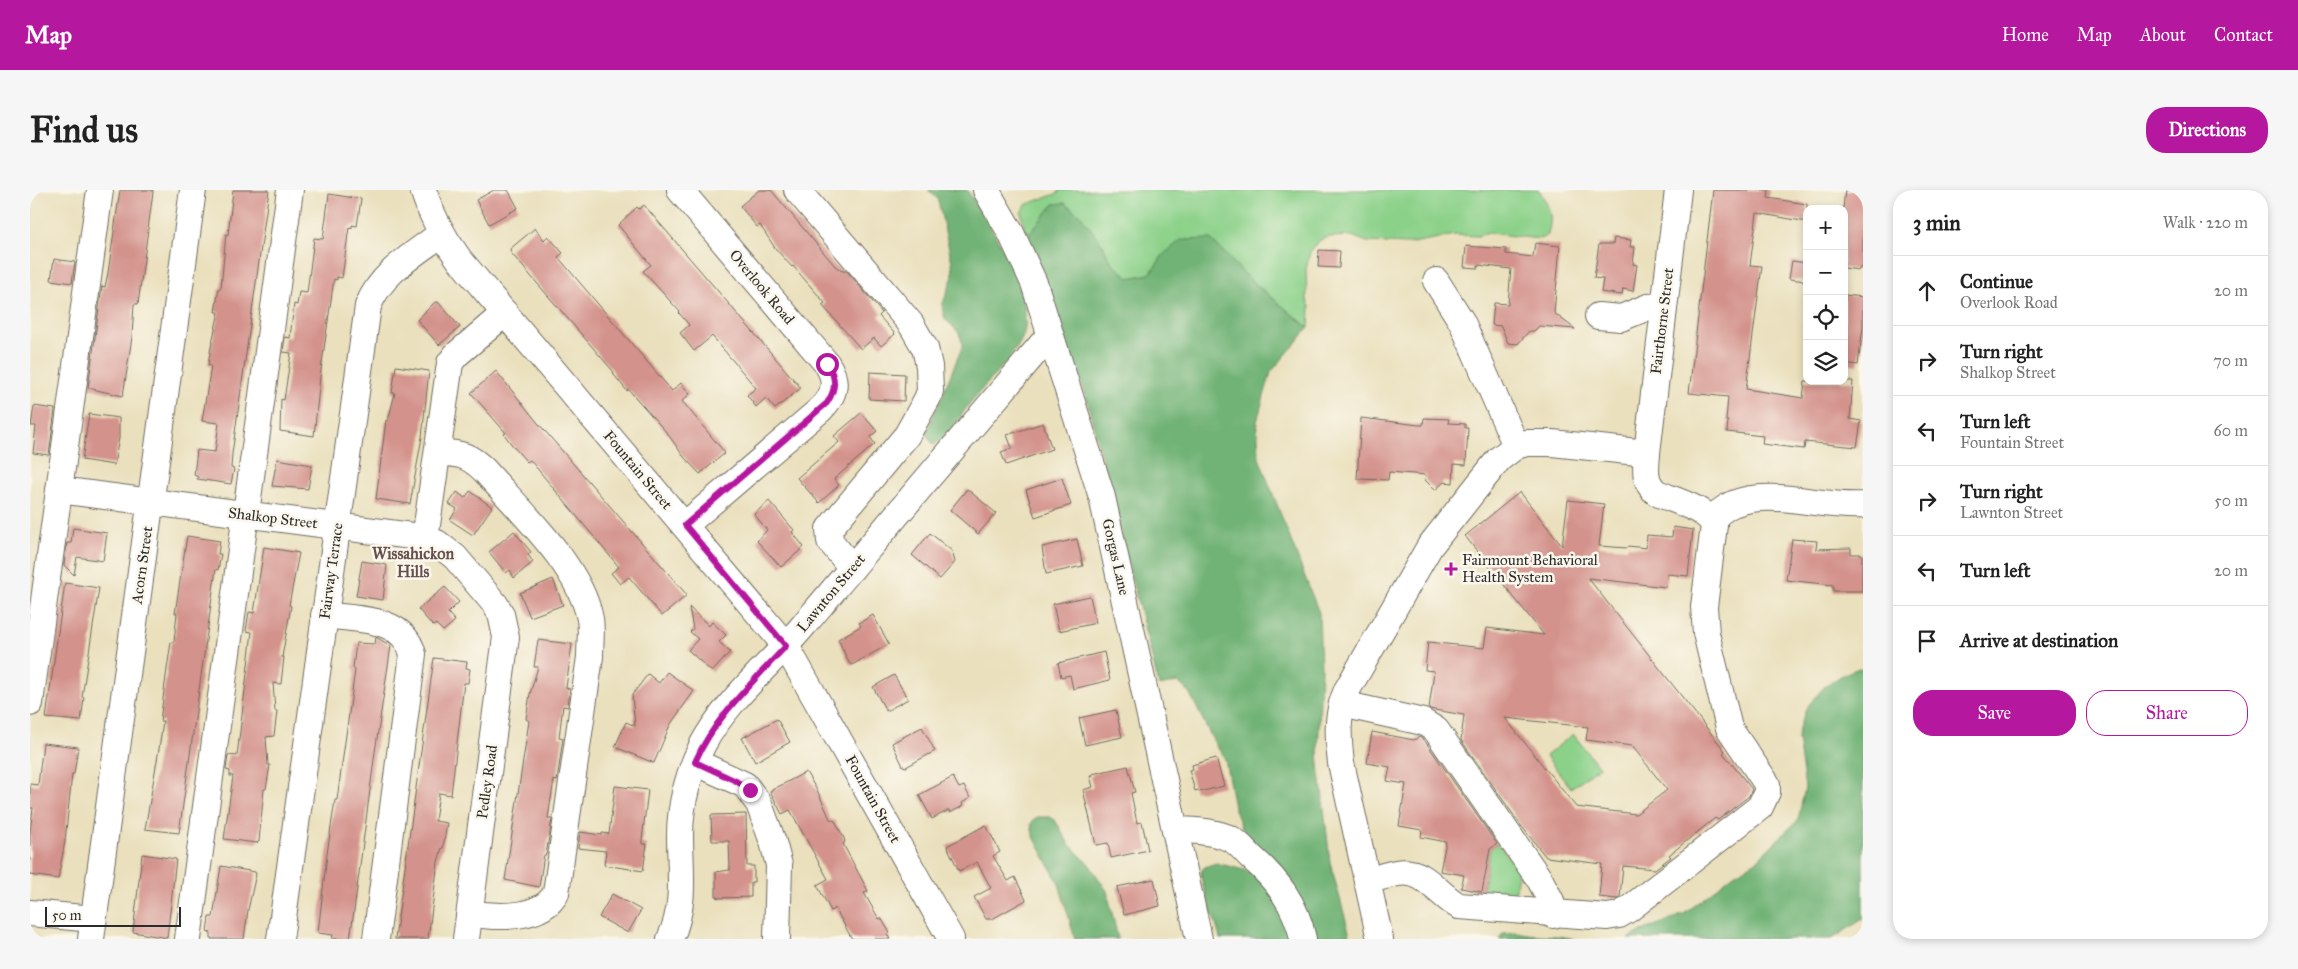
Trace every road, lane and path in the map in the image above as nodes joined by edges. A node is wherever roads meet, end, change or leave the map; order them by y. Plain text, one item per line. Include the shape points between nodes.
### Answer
1 (100, 190) edge
2 (193, 190) edge
3 (290, 190) edge
4 (423, 190) edge
5 (680, 190) edge
6 (797, 190) edge
7 (986, 190) edge
8 (1678, 190) edge
9 (441, 234) junction
10 (1436, 281) dead end
11 (1664, 306) junction
12 (505, 313) junction
13 (1598, 316) dead end
14 (1050, 335) junction
15 (1516, 446) junction
16 (438, 452) junction
17 (1647, 453) junction
18 (59, 490) junction
19 (150, 502) junction
20 (1863, 505) edge
21 (246, 515) junction
22 (1711, 519) junction
23 (685, 525) junction
24 (337, 527) junction
25 (425, 539) junction
26 (852, 568) junction
27 (324, 615) junction
28 (504, 626) joint
29 (786, 646) junction
30 (30, 703) edge
31 (1342, 704) junction
32 (695, 762) junction
33 (1175, 830) junction
34 (1367, 881) junction
35 (30, 913) edge
36 (470, 913) junction
37 (1553, 915) junction
38 (92, 929) edge
39 (188, 939) edge
40 (280, 939) edge
41 (376, 939) edge
42 (466, 939) edge
43 (670, 939) edge
44 (777, 939) edge
45 (951, 939) edge
46 (1199, 939) edge
47 (1303, 939) edge
48 (1380, 939) edge

1 - 18 street
2 - 19 street, Acorn Street
3 - 21 street
4 - 9 street, Fountain Street
5 - 23 street, Overlook Road via 827,364 834,378 832,395 821,409
6 - 26 street via 911,324 925,348 929,366 930,390 907,434 829,529 830,541
7 - 14 street, Gorgas Lane via 1026,264
8 - 11 street, Fairthorne Street
9 - 12 street, Fountain Street
9 - 24 street, Fairway Terrace via 381,281 368,306
10 - 15 street via 1462,322
11 - 13 street via 1648,307 1621,318
11 - 17 street, Fairthorne Street
12 - 16 street via 450,363
12 - 23 street, Fountain Street
14 - 26 street, Lawnton Street
14 - 33 street, Gorgas Lane via 1106,515
15 - 17 street via 1552,443
15 - 31 street via 1499,459 1430,546
16 - 25 street
16 - 36 street via 463,455 485,471 564,563 581,590 590,620 590,657 556,893 546,905 518,914 495,917
17 - 22 street, Fairthorne Street via 1646,478 1652,489
18 - 19 street, Shalkop Street
18 - 30 street
19 - 21 street, Shalkop Street
19 - 38 street, Acorn Street
20 - 22 street via 1829,505 1764,497 1734,503
21 - 24 street, Shalkop Street
21 - 39 street
22 - 37 street via 1714,532 1704,607 1706,633 1729,728 1764,776 1767,792 1764,800 1760,807 1624,912 1595,918
23 - 29 street, Fountain Street
24 - 25 street, Shalkop Street
24 - 27 street, Fairway Terrace
25 - 28 street, Shalkop Street via 437,543 455,557 495,604
26 - 29 street, Lawnton Street
27 - 40 street, Fairway Terrace
27 - 41 street via 390,625 405,636 413,654
28 - 36 street, Pedley Road via 506,648
29 - 32 street, Lawnton Street via 712,729
29 - 45 street, Fountain Street
31 - 34 street via 1338,740 1341,763
31 - 37 street via 1424,722 1436,730 1540,880 1551,900
32 - 43 street, Lawnton Street via 681,819 682,899
32 - 44 street via 745,785 759,804 779,865
33 - 46 street, Gorgas Lane
33 - 47 street via 1194,830 1237,843 1287,896 1298,918
34 - 37 street via 1410,872 1458,906
34 - 48 street
35 - 38 street
36 - 42 street, Pedley Road

